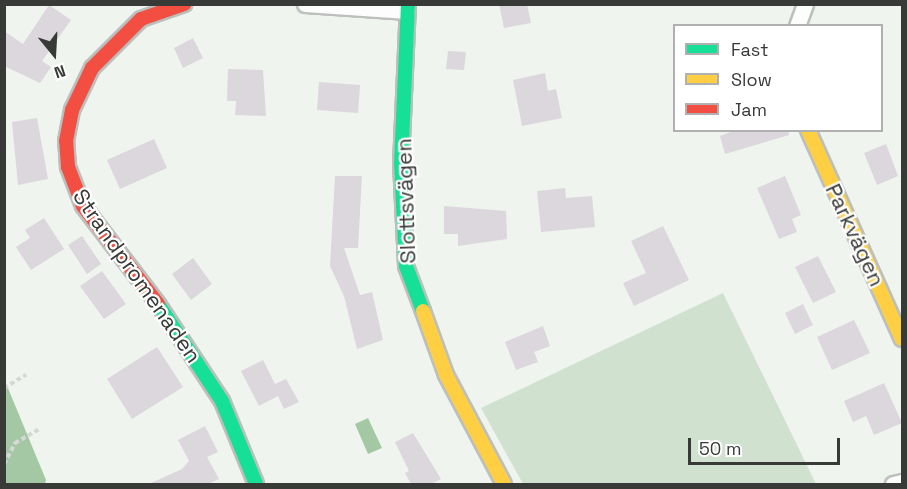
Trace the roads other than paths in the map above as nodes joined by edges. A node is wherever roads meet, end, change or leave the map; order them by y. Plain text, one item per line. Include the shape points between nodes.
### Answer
1 (184, 4) edge
2 (305, 4) edge
3 (805, 4) edge
4 (407, 8) edge
5 (798, 24) edge
6 (809, 132) edge
7 (903, 339) edge
8 (903, 482) edge
9 (256, 484) edge
10 (504, 484) edge
11 (893, 484) edge

1 - 9 street, Strandpromenaden via 141,19 92,68 72,110 66,141 68,167 83,206 179,331 222,401
2 - 4 street
3 - 5 street
4 - 10 street, Slottsvägen via 401,163 406,266 446,375
6 - 7 street, Parkvägen
8 - 11 street

